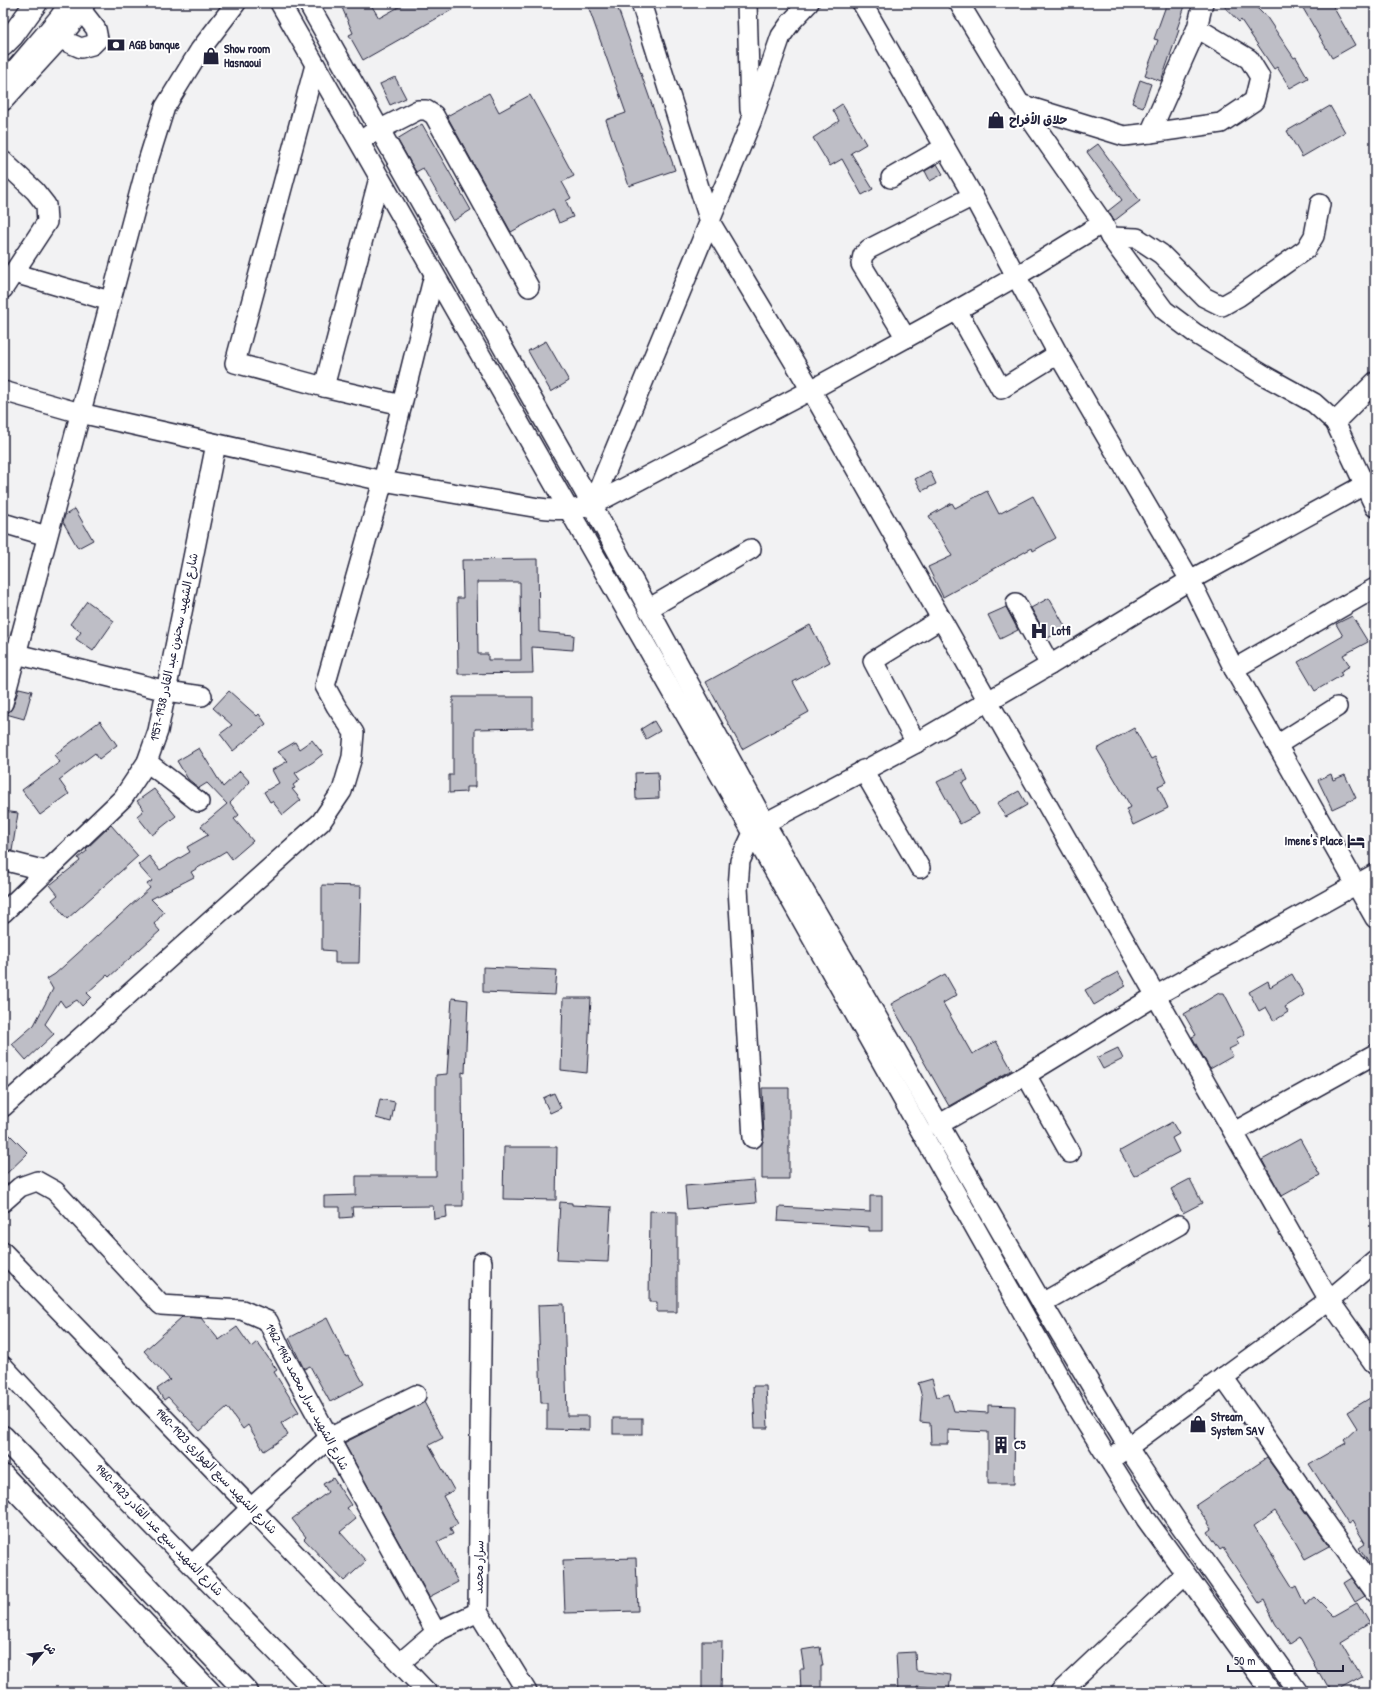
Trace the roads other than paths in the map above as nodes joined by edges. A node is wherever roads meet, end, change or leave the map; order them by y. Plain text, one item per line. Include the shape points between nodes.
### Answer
1 (36, 3) edge
2 (236, 3) edge
3 (280, 3) edge
4 (308, 3) edge
5 (641, 3) edge
6 (747, 3) edge
7 (810, 3) edge
8 (862, 3) edge
9 (959, 3) edge
10 (1203, 3) edge
11 (80, 6) edge
12 (1197, 28) junction
13 (60, 39) junction
14 (3, 45) edge
15 (315, 65) junction
16 (3, 86) edge
17 (3, 101) edge
18 (1020, 104) junction
19 (750, 122) junction
20 (379, 129) junction
21 (1150, 133) junction
22 (359, 141) junction
23 (945, 147) junction
24 (3, 161) edge
25 (379, 178) junction
26 (891, 178) dead end
27 (973, 196) junction
28 (1320, 204) dead end
29 (710, 222) junction
30 (1106, 230) junction
31 (14, 273) junction
32 (434, 275) junction
33 (1015, 277) junction
34 (529, 287) dead end
35 (3, 289) edge
36 (110, 301) junction
37 (957, 310) junction
38 (906, 338) junction
39 (1058, 354) junction
40 (1375, 382) edge
41 (324, 387) junction
42 (811, 390) junction
43 (3, 391) edge
44 (402, 405) junction
45 (80, 413) junction
46 (1335, 422) junction
47 (216, 444) junction
48 (383, 481) junction
49 (1370, 482) edge
50 (592, 505) junction
51 (1375, 507) edge
52 (568, 510) junction
53 (3, 523) edge
54 (47, 536) junction
55 (751, 549) dead end
56 (1190, 580) junction
57 (1375, 588) edge
58 (1016, 603) dead end
59 (648, 609) junction
60 (942, 619) junction
61 (9, 652) edge
62 (1050, 665) junction
63 (1234, 669) junction
64 (167, 690) junction
65 (202, 696) dead end
66 (988, 701) junction
67 (3, 703) edge
68 (1337, 707) dead end
69 (916, 743) junction
70 (1277, 744) junction
71 (147, 762) junction
72 (863, 770) junction
73 (199, 802) dead end
74 (759, 828) junction
75 (3, 860) edge
76 (920, 868) dead end
77 (46, 871) junction
78 (1375, 874) edge
79 (1356, 885) junction
80 (3, 913) edge
81 (1375, 918) edge
82 (1157, 995) junction
83 (1375, 1054) edge
84 (1026, 1075) junction
85 (3, 1107) edge
86 (938, 1125) junction
87 (1234, 1132) junction
88 (754, 1138) dead end
89 (1070, 1154) dead end
90 (3, 1202) edge
91 (1179, 1225) dead end
92 (3, 1252) edge
93 (1375, 1261) edge
94 (482, 1262) dead end
95 (1329, 1300) junction
96 (1042, 1303) junction
97 (1375, 1365) edge
98 (3, 1366) edge
99 (1223, 1377) junction
100 (416, 1395) dead end
101 (3, 1437) edge
102 (329, 1438) junction
103 (1128, 1447) junction
104 (1109, 1460) junction
105 (3, 1476) edge
106 (251, 1508) junction
107 (192, 1565) junction
108 (1185, 1574) junction
109 (1375, 1592) edge
110 (478, 1612) junction
111 (436, 1632) junction
112 (400, 1663) junction
113 (209, 1692) edge
114 (247, 1692) edge
115 (316, 1692) edge
116 (427, 1692) edge
117 (527, 1692) edge
118 (1060, 1692) edge
119 (1271, 1692) edge
120 (1298, 1692) edge

1 - 14 main road
2 - 36 street via 200,50 165,107
3 - 15 street
4 - 20 street
5 - 29 street
6 - 19 street
7 - 19 street via 781,36
8 - 23 street
9 - 18 street
10 - 12 street
11 - 13 street
11 - 13 street via 96,29 98,39 92,45 81,48
11 - 16 main road via 60,20
12 - 21 street
12 - 21 street via 1249,59 1260,78 1254,101 1221,123
13 - 17 street
15 - 22 street
15 - 41 street via 235,363
18 - 21 street via 1124,136
18 - 30 street
19 - 29 street
20 - 22 street
20 - 34 street via 418,110 426,110 434,115
20 - 50 street
22 - 25 street
23 - 26 street
23 - 27 street
24 - 31 street via 46,205 47,222
25 - 32 street
25 - 41 street
27 - 33 street
27 - 38 street via 869,249 863,255 861,264
28 - 30 street via 1314,236 1306,249 1222,306 1204,297 1161,254 1137,238
29 - 42 street
29 - 50 street
30 - 33 street
30 - 46 street via 1164,310 1196,334 1314,403
31 - 35 street
31 - 36 street
32 - 44 street
32 - 52 street
33 - 37 street
33 - 39 street
36 - 45 street
37 - 38 street
37 - 39 street via 1001,389
38 - 42 street
39 - 56 street
40 - 46 street
41 - 44 street
42 - 50 street
42 - 60 street
43 - 45 street
44 - 48 street
45 - 47 street
45 - 54 street
46 - 49 street
47 - 48 street
47 - 64 street, شارع الشهيد سحنون عبد القادر 1938-1957
48 - 52 street via 539,508
48 - 85 street via 325,686 354,733 352,757 342,791 321,822
49 - 51 street
49 - 56 street
50 - 52 street
50 - 59 street
52 - 74 street
53 - 54 street
54 - 61 street
55 - 59 street
56 - 62 street
56 - 63 street
57 - 63 street
58 - 62 street
59 - 74 street
60 - 66 street
60 - 69 street via 873,661
61 - 64 street
61 - 67 street
62 - 66 street
63 - 70 street
64 - 65 street
64 - 71 street, شارع الشهيد سحنون عبد القادر 1938-1957 via 158,731
66 - 69 street
66 - 82 street
68 - 70 street
69 - 72 street
70 - 79 street
71 - 73 street
71 - 77 street, شارع الشهيد سحنون عبد القادر 1938-1957 via 123,798
72 - 74 street
72 - 76 street
74 - 86 street
74 - 88 street via 740,861 738,888
74 - 104 street via 1072,1400
75 - 77 street
77 - 80 street, شارع الشهيد سحنون عبد القادر 1938-1957
78 - 79 street
79 - 81 street
79 - 82 street
82 - 84 street
82 - 87 street
83 - 87 street
84 - 86 street
84 - 89 street
86 - 96 street
87 - 95 street
90 - 102 street, شارع الشهيد سرار محمد 1943-1962 via 20,1187 37,1181 55,1191 161,1305 242,1310 268,1321
91 - 96 street
92 - 106 street, شارع الشهيد سبع الهواري 1923-1960
93 - 95 street
94 - 110 street, سرار محمد
95 - 97 street
95 - 99 street
96 - 103 street
98 - 107 street, شارع الشهيد سبع عبد القادر 1923-1960
99 - 103 street
99 - 109 street
100 - 102 street
101 - 114 main road
102 - 106 street
102 - 111 street, شارع الشهيد سرار محمد 1943-1962
103 - 104 street
103 - 120 street via 1180,1526
104 - 108 street
105 - 113 main road
106 - 107 street
106 - 112 street, شارع الشهيد سبع الهواري 1923-1960
107 - 115 street, شارع الشهيد سبع عبد القادر 1923-1960
108 - 118 street
108 - 119 street
110 - 111 street
110 - 117 street
111 - 112 street
112 - 116 street, شارع الشهيد سبع الهواري 1923-1960

